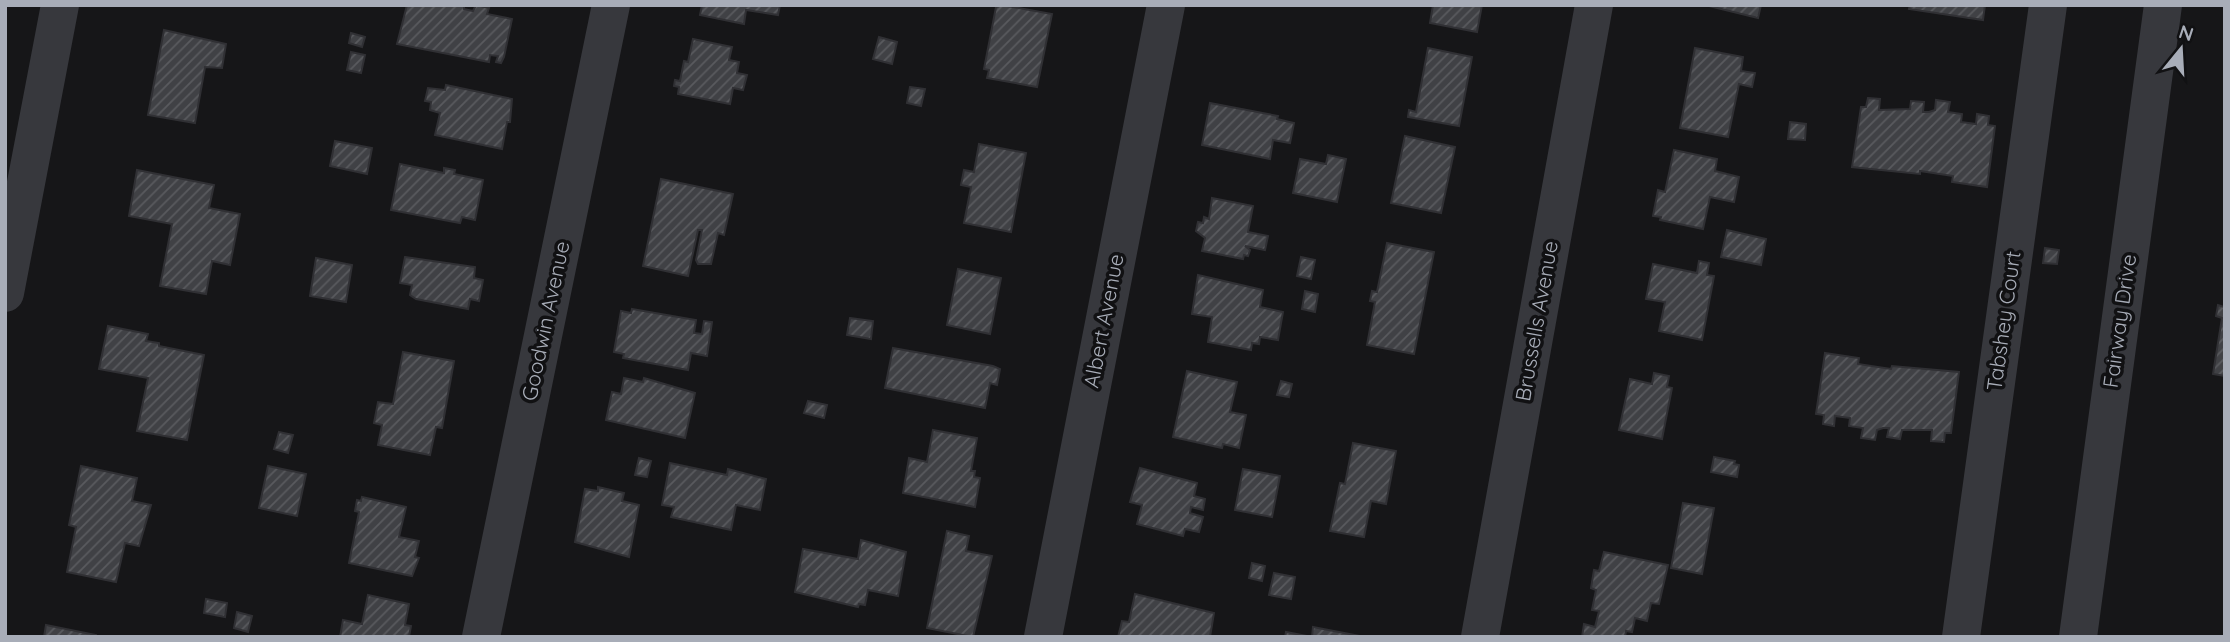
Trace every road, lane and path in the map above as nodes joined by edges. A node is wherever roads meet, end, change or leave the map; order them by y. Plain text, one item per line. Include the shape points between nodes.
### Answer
1 (60, 5) edge
2 (611, 5) edge
3 (1166, 5) edge
4 (1594, 5) edge
5 (2048, 5) edge
6 (2163, 5) edge
7 (5, 293) edge
8 (481, 637) edge
9 (1043, 637) edge
10 (1480, 637) edge
11 (1961, 637) edge
12 (2078, 637) edge

1 - 7 street
2 - 8 street, Goodwin Avenue
3 - 9 street, Albert Avenue
4 - 10 street, Brussells Avenue
5 - 11 street, Tabshey Court
6 - 12 street, Fairway Drive

